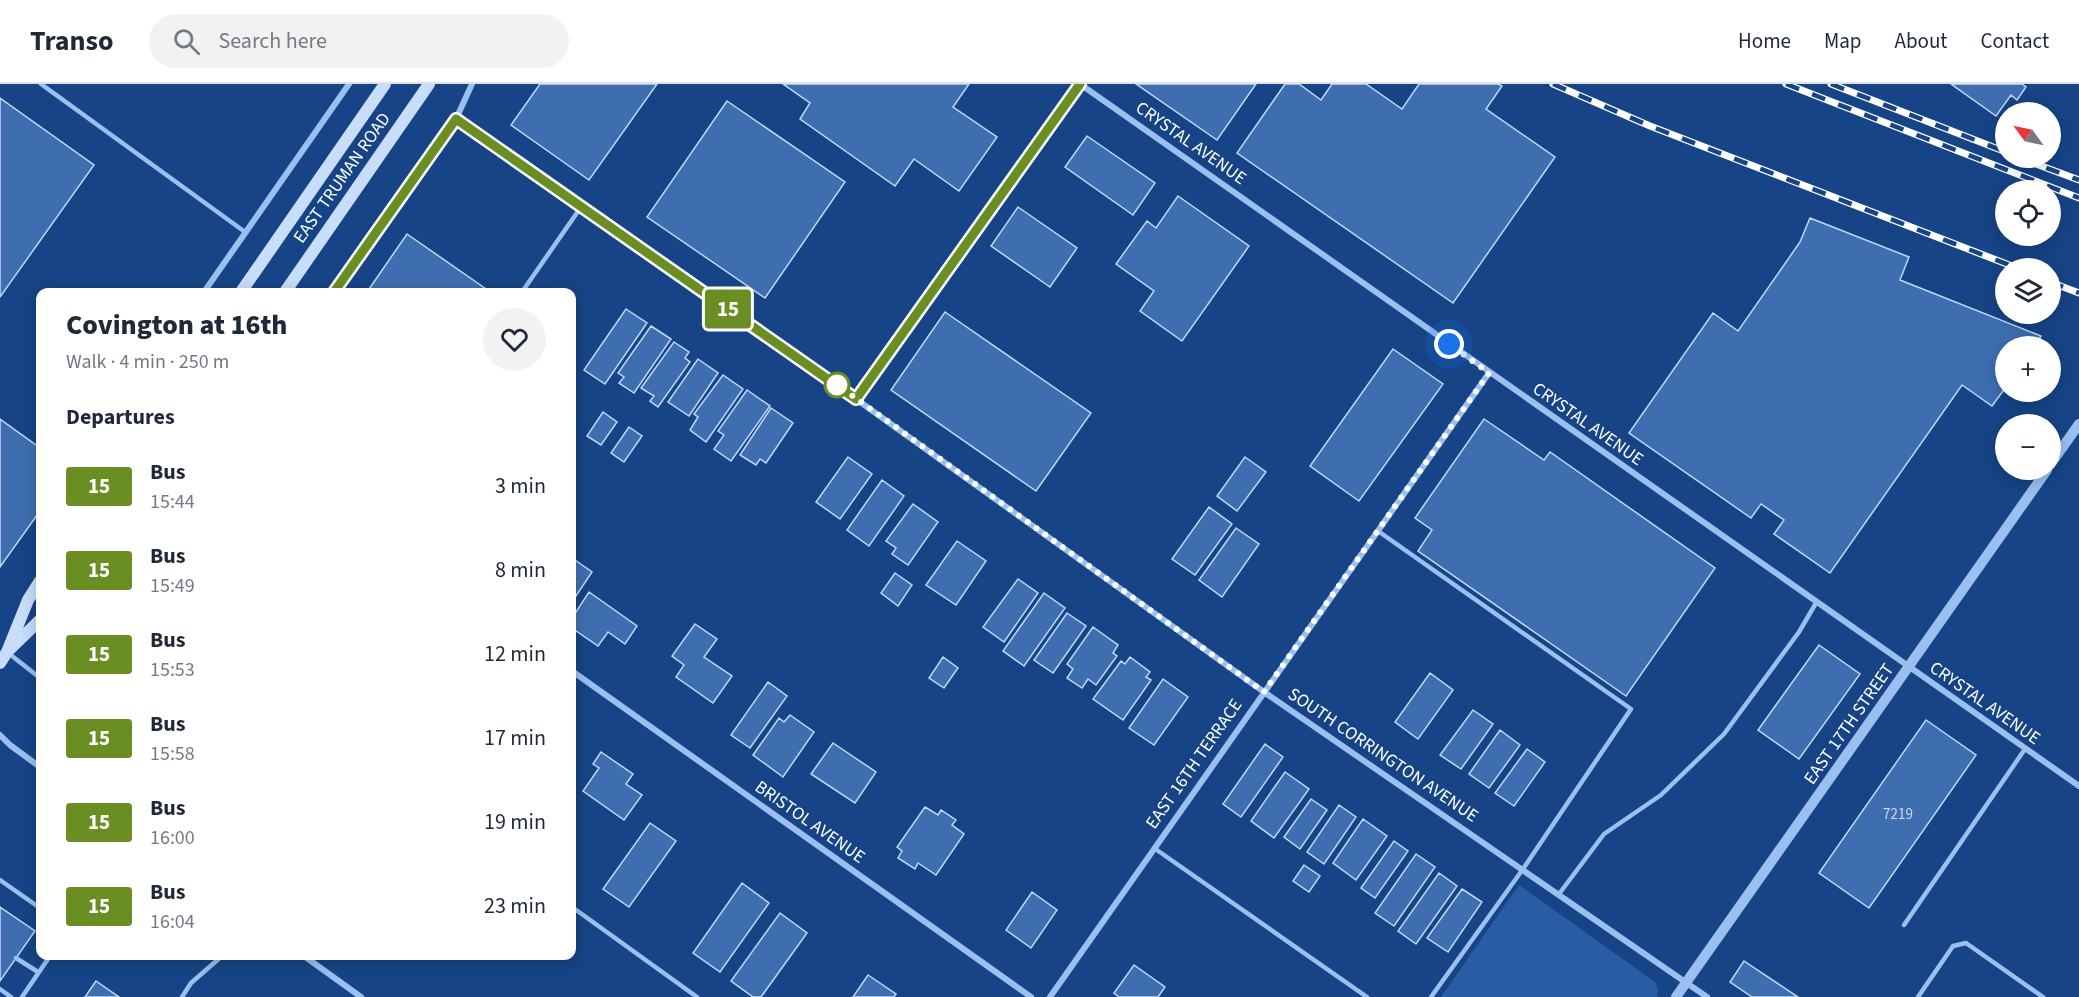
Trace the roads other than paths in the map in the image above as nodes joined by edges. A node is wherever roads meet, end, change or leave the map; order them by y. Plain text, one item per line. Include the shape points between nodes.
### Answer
1 (40, 84) edge
2 (349, 84) edge
3 (385, 84) edge
4 (429, 84) edge
5 (472, 84) edge
6 (1080, 84) edge
7 (456, 119) junction
8 (582, 207) junction
9 (245, 232) junction
10 (207, 288) edge
11 (244, 288) edge
12 (288, 288) edge
13 (337, 288) edge
14 (525, 288) edge
15 (1489, 373) junction
16 (856, 399) junction
17 (2079, 424) edge
18 (2061, 449) edge
19 (2040, 480) edge
20 (1378, 531) junction
21 (36, 587) edge
22 (1816, 603) junction
23 (36, 624) edge
24 (4, 657) edge
25 (1908, 668) junction
26 (576, 674) edge
27 (36, 676) edge
28 (1264, 692) junction
29 (0, 735) edge
30 (2025, 749) junction
31 (36, 764) edge
32 (2079, 786) edge
33 (1154, 848) junction
34 (1523, 869) junction
35 (0, 880) edge
36 (1559, 894) junction
37 (36, 905) edge
38 (576, 911) edge
39 (1905, 926) dead end
40 (16, 958) dead end
41 (47, 960) edge
42 (218, 960) edge
43 (310, 960) edge
44 (38, 972) junction
45 (1687, 982) junction
46 (0, 989) edge
47 (11, 997) edge
48 (22, 997) edge
49 (182, 997) edge
50 (361, 997) edge
51 (697, 997) edge
52 (1031, 997) edge
53 (1050, 997) edge
54 (1367, 997) edge
55 (1431, 997) edge
56 (1676, 997) edge
57 (1707, 997) edge
58 (1918, 997) edge
59 (2043, 997) edge

1 - 9 lane
2 - 9 street
3 - 11 main road, EAST TRUMAN ROAD
4 - 12 main road, EAST TRUMAN ROAD
5 - 7 street
6 - 15 street, CRYSTAL AVENUE
6 - 16 lane
7 - 8 street, SOUTH CORRINGTON AVENUE
7 - 13 street
8 - 14 lane
8 - 16 street, SOUTH CORRINGTON AVENUE
9 - 10 street
15 - 20 street, EAST 16TH TERRACE
15 - 22 street, CRYSTAL AVENUE
16 - 28 street, SOUTH CORRINGTON AVENUE
17 - 18 street
19 - 25 street, EAST 17TH STREET
20 - 28 street, EAST 16TH TERRACE
20 - 34 lane via 1631,709
21 - 24 main road
22 - 25 street, CRYSTAL AVENUE
22 - 36 lane via 1724,734 1661,795 1604,834
23 - 24 main road
24 - 27 lane
25 - 30 street, CRYSTAL AVENUE
25 - 45 street, EAST 17TH STREET
26 - 52 street, BRISTOL AVENUE
28 - 33 street, EAST 16TH TERRACE
28 - 34 street, SOUTH CORRINGTON AVENUE
29 - 31 street
30 - 32 street, CRYSTAL AVENUE
30 - 39 lane
33 - 53 street, EAST 16TH TERRACE
33 - 54 lane
34 - 36 street, SOUTH CORRINGTON AVENUE
34 - 55 lane
35 - 37 lane
36 - 45 street, SOUTH CORRINGTON AVENUE
38 - 51 lane
40 - 44 lane
41 - 44 lane
42 - 49 lane
43 - 50 street
44 - 48 lane
45 - 56 street, EAST 17TH STREET
45 - 57 street, SOUTH CORRINGTON AVENUE
46 - 47 lane
58 - 59 lane via 1953,946 1966,943

